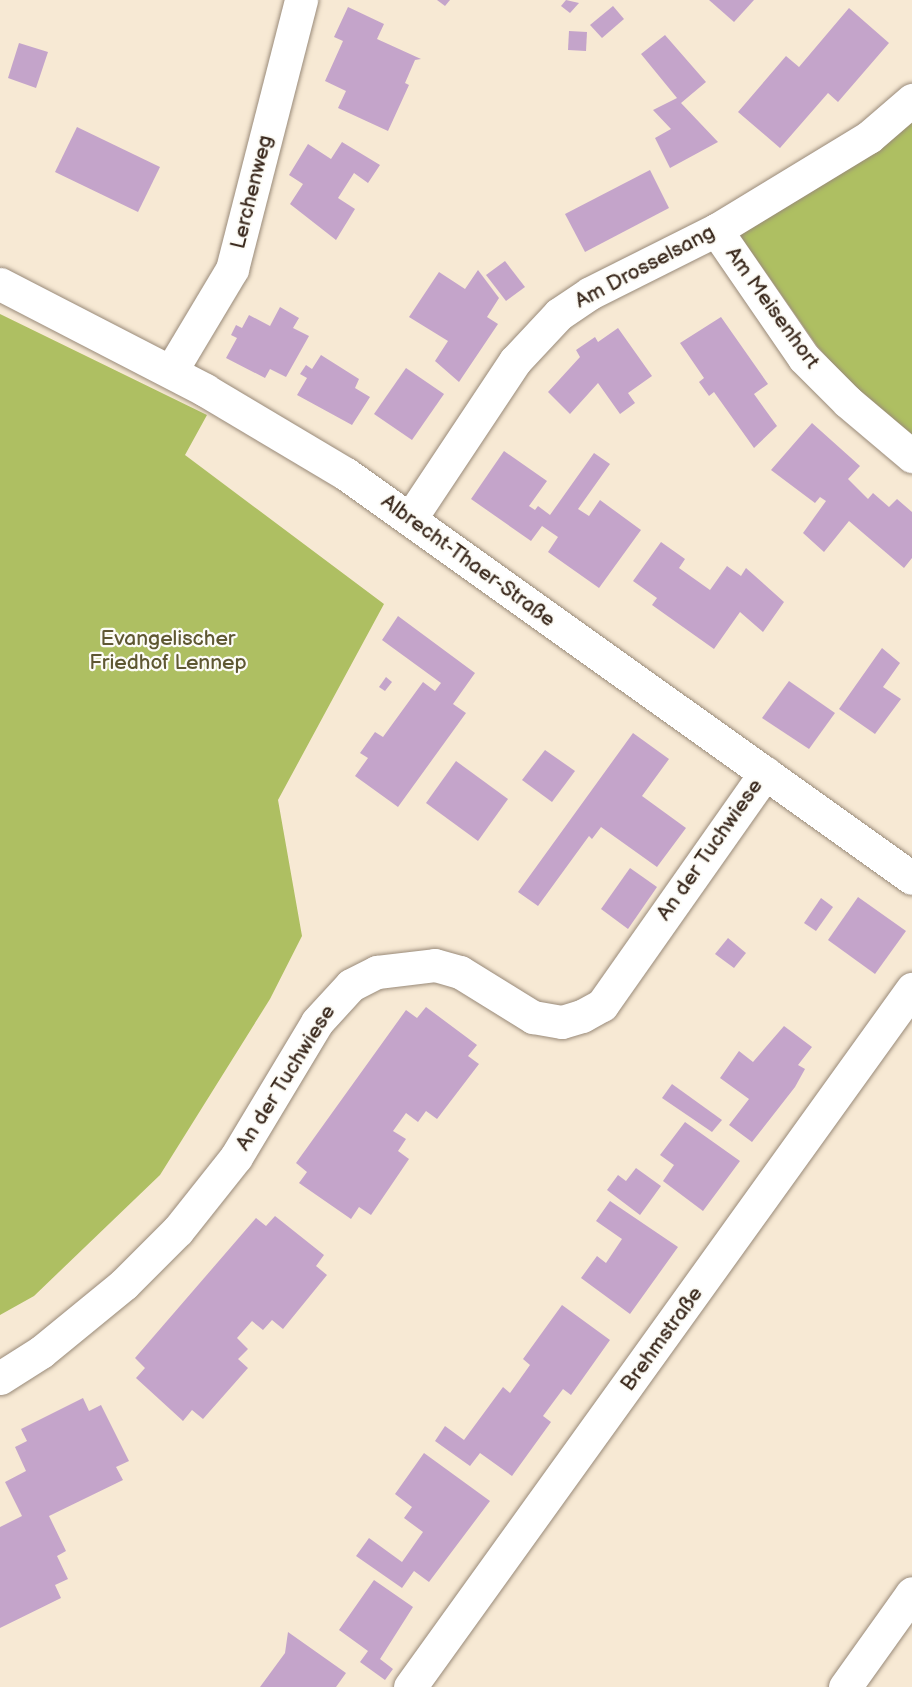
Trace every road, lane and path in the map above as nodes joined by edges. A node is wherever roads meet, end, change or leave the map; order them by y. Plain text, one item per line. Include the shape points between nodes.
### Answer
1 (301, 0) edge
2 (912, 100) edge
3 (716, 230) junction
4 (0, 284) edge
5 (171, 371) junction
6 (912, 456) edge
7 (410, 519) junction
8 (765, 772) junction
9 (912, 878) edge
10 (912, 989) edge
11 (0, 1378) edge
12 (912, 1593) edge
13 (410, 1687) edge
14 (844, 1687) edge

1 - 5 street, Lerchenweg via 232,269
2 - 3 street, Am Drosselsang via 869,137
3 - 6 street, Am Meisenhort via 804,358 848,402
3 - 7 street, Am Drosselsang via 590,293 559,314 515,362
4 - 5 street, Albrecht-Thaer-Straße
5 - 7 street, Albrecht-Thaer-Straße via 346,474
7 - 8 street, Albrecht-Thaer-Straße
8 - 9 street, Albrecht-Thaer-Straße
8 - 11 street, An der Tuchwiese via 602,1005 582,1016 562,1022 533,1017 460,972 435,965 377,972 351,985 317,1022 236,1157 178,1230 124,1284 41,1352
10 - 13 street, Brehmstraße
12 - 14 street

